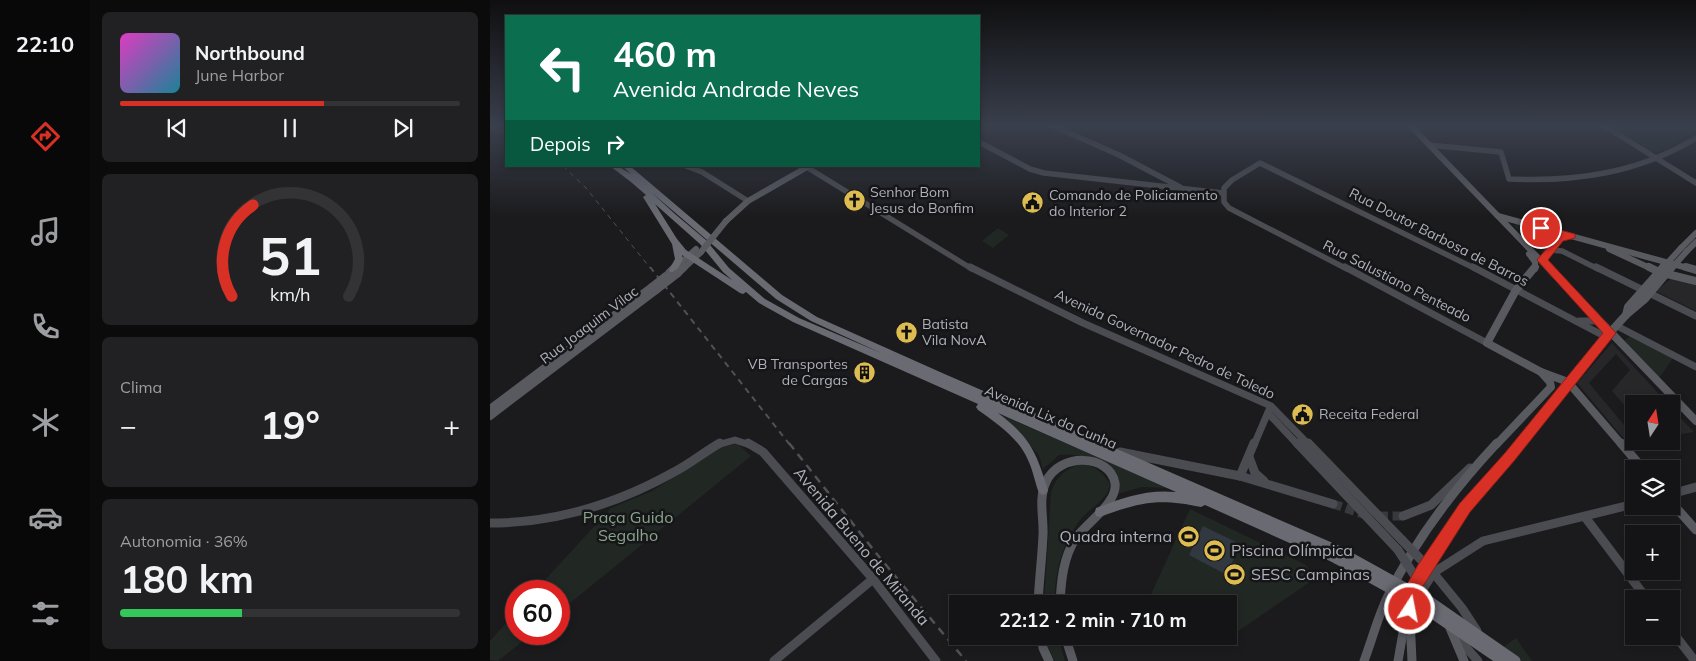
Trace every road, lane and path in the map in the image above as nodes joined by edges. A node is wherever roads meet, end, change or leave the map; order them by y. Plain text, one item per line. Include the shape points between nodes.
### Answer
1 (1006, 156) edge
2 (1118, 156) edge
3 (1439, 156) edge
4 (1502, 156) edge
5 (1653, 156) edge
6 (1663, 156) edge
7 (1657, 158) junction
8 (614, 167) edge
9 (626, 167) edge
10 (689, 167) edge
11 (805, 167) edge
12 (1157, 174) junction
13 (1696, 183) edge
14 (1149, 185) junction
15 (1182, 188) junction
16 (645, 192) junction
17 (1223, 193) junction
18 (745, 200) junction
19 (1496, 216) junction
20 (1522, 222) junction
21 (1509, 229) junction
22 (1696, 233) edge
23 (1572, 236) junction
24 (1589, 240) junction
25 (674, 241) junction
26 (1696, 242) edge
27 (1526, 246) junction
28 (1550, 250) junction
29 (1684, 250) junction
30 (692, 258) junction
31 (1542, 260) junction
32 (1535, 268) junction
33 (1696, 270) edge
34 (673, 272) junction
35 (1663, 273) junction
36 (1696, 281) edge
37 (654, 288) junction
38 (1516, 290) junction
39 (1569, 290) junction
40 (1647, 292) junction
41 (762, 301) junction
42 (1696, 316) edge
43 (1576, 320) junction
44 (1599, 321) junction
45 (1617, 326) junction
46 (1608, 335) junction
47 (841, 340) joint
48 (1487, 343) junction
49 (1696, 367) edge
50 (1541, 372) junction
51 (925, 374) junction
52 (1568, 382) junction
53 (951, 390) junction
54 (490, 409) edge
55 (1269, 410) junction
56 (490, 416) edge
57 (1696, 421) edge
58 (1105, 449) junction
59 (1249, 457) junction
60 (1485, 459) junction
61 (1636, 460) edge
62 (1240, 476) junction
63 (1267, 483) junction
64 (1696, 487) edge
65 (1043, 490) junction
66 (1680, 491) edge
67 (1333, 504) tunnel mouth
68 (1625, 506) edge
69 (1100, 512) junction
70 (1680, 512) edge
71 (1403, 516) tunnel mouth
72 (1585, 517) junction
73 (1253, 521) junction
74 (490, 523) edge
75 (1696, 530) edge
76 (1337, 555) junction
77 (1432, 571) junction
78 (873, 579) junction
79 (1422, 586) junction
80 (1640, 590) edge
81 (1410, 593) junction
82 (1039, 595) edge
83 (1060, 595) edge
84 (1450, 628) junction
85 (1680, 642) edge
86 (1042, 645) edge
87 (1068, 645) edge
88 (1486, 646) junction
89 (1043, 648) junction
90 (774, 661) edge
91 (936, 661) edge
92 (1044, 661) edge
93 (1049, 661) edge
94 (1073, 661) edge
95 (1364, 661) edge
96 (1398, 661) edge
97 (1412, 661) edge
98 (1464, 661) edge
99 (1478, 661) edge
100 (1496, 661) edge
101 (1501, 661) edge
102 (1516, 661) edge
103 (1694, 661) edge

1 - 14 main road via 1036,171
2 - 12 main road
3 - 19 main road
4 - 7 main road via 1509,179 1535,181 1568,180 1628,168
5 - 7 main road
6 - 7 main road
7 - 13 main road
8 - 16 highway, Avenida Lix da Cunha
9 - 51 highway, Avenida Lix da Cunha via 779,297 814,319
10 - 18 main road
11 - 18 main road, Rua Joaquim Vilac
11 - 55 main road, Avenida Governador Pedro de Toledo via 965,265
12 - 14 main road
12 - 15 main road
14 - 15 main road
15 - 17 main road
16 - 25 highway
16 - 41 highway, Avenida Lix da Cunha via 703,242 726,270
17 - 38 main road, Rua Doutor Barbosa de Barros via 1227,184 1260,163
17 - 48 main road, Rua Salustiano Penteado via 1224,204 1229,208
18 - 30 main road, Rua Joaquim Vilac, bridge
19 - 20 main road
19 - 21 main road
20 - 21 main road via 1512,224
20 - 23 main road
21 - 27 main road
22 - 29 main road
23 - 24 main road
23 - 28 main road via 1559,239
24 - 33 main road
24 - 35 main road
25 - 30 highway
25 - 34 highway via 680,255
26 - 29 main road
27 - 31 main road
27 - 32 main road via 1536,262
28 - 31 main road
28 - 40 main road via 1562,251
29 - 35 main road, bridge
30 - 34 main road, Rua Joaquim Vilac
30 - 41 highway
31 - 39 main road
32 - 38 main road
32 - 39 main road via 1548,272
34 - 37 main road, Rua Joaquim Vilac, bridge
35 - 36 main road
35 - 40 main road
37 - 54 main road, Rua Joaquim Vilac
37 - 56 main road, Rua Joaquim Vilac
38 - 43 main road, Rua Doutor Barbosa de Barros
38 - 48 main road
39 - 44 main road
40 - 42 main road
40 - 45 main road
41 - 47 highway, Avenida Lix da Cunha
43 - 44 main road
43 - 46 main road, Rua Doutor Barbosa de Barros
44 - 46 main road
45 - 46 main road
45 - 49 main road
46 - 52 main road
46 - 57 main road
47 - 51 highway, Avenida Lix da Cunha
48 - 50 main road, Rua Salustiano Penteado
50 - 52 main road, Rua Salustiano Penteado
50 - 60 main road via 1551,387
51 - 53 highway, Avenida Lix da Cunha
51 - 58 highway, Avenida Lix da Cunha
52 - 61 main road
52 - 81 main road via 1510,457 1465,508
53 - 65 highway via 987,411 1020,439 1030,454
53 - 73 highway, Avenida Lix da Cunha
55 - 59 main road
55 - 77 main road, Avenida Governador Pedro de Toledo, bridge
55 - 79 main road, Avenida Governador Pedro de Toledo, bridge via 1398,550
58 - 62 main road
58 - 76 highway, Avenida Lix da Cunha
59 - 62 main road
59 - 63 main road via 1255,473
60 - 71 main road via 1472,465 1431,506
60 - 95 main road via 1447,504 1401,570 1387,597
62 - 63 main road
63 - 67 main road
64 - 66 main road
65 - 69 main road via 1059,465 1075,459 1088,460 1106,469 1114,482 1113,495
65 - 82 main road
68 - 72 main road
69 - 73 highway via 1141,497 1176,496
69 - 83 main road via 1081,531 1070,553 1061,579
70 - 75 main road
72 - 77 main road via 1483,541
72 - 80 main road
73 - 76 highway, Avenida Lix da Cunha
74 - 78 main road, Avenida Bueno de Miranda via 552,518 615,501 675,472 716,445 734,439 763,452
76 - 101 highway, Avenida Lix da Cunha, bridge via 1436,614
76 - 102 highway, Avenida Lix da Cunha, bridge via 1429,601
77 - 79 main road
77 - 88 main road, Avenida Governador Pedro de Toledo via 1462,608
78 - 90 main road
78 - 91 main road, Avenida Bueno de Miranda
79 - 84 main road, Avenida Governador Pedro de Toledo
81 - 96 main road
81 - 97 main road
84 - 98 main road
84 - 99 main road, Avenida Governador Pedro de Toledo
85 - 103 main road
86 - 89 main road
87 - 94 main road
88 - 100 main road, Avenida Governador Pedro de Toledo
88 - 101 main road
89 - 92 main road
89 - 93 main road

